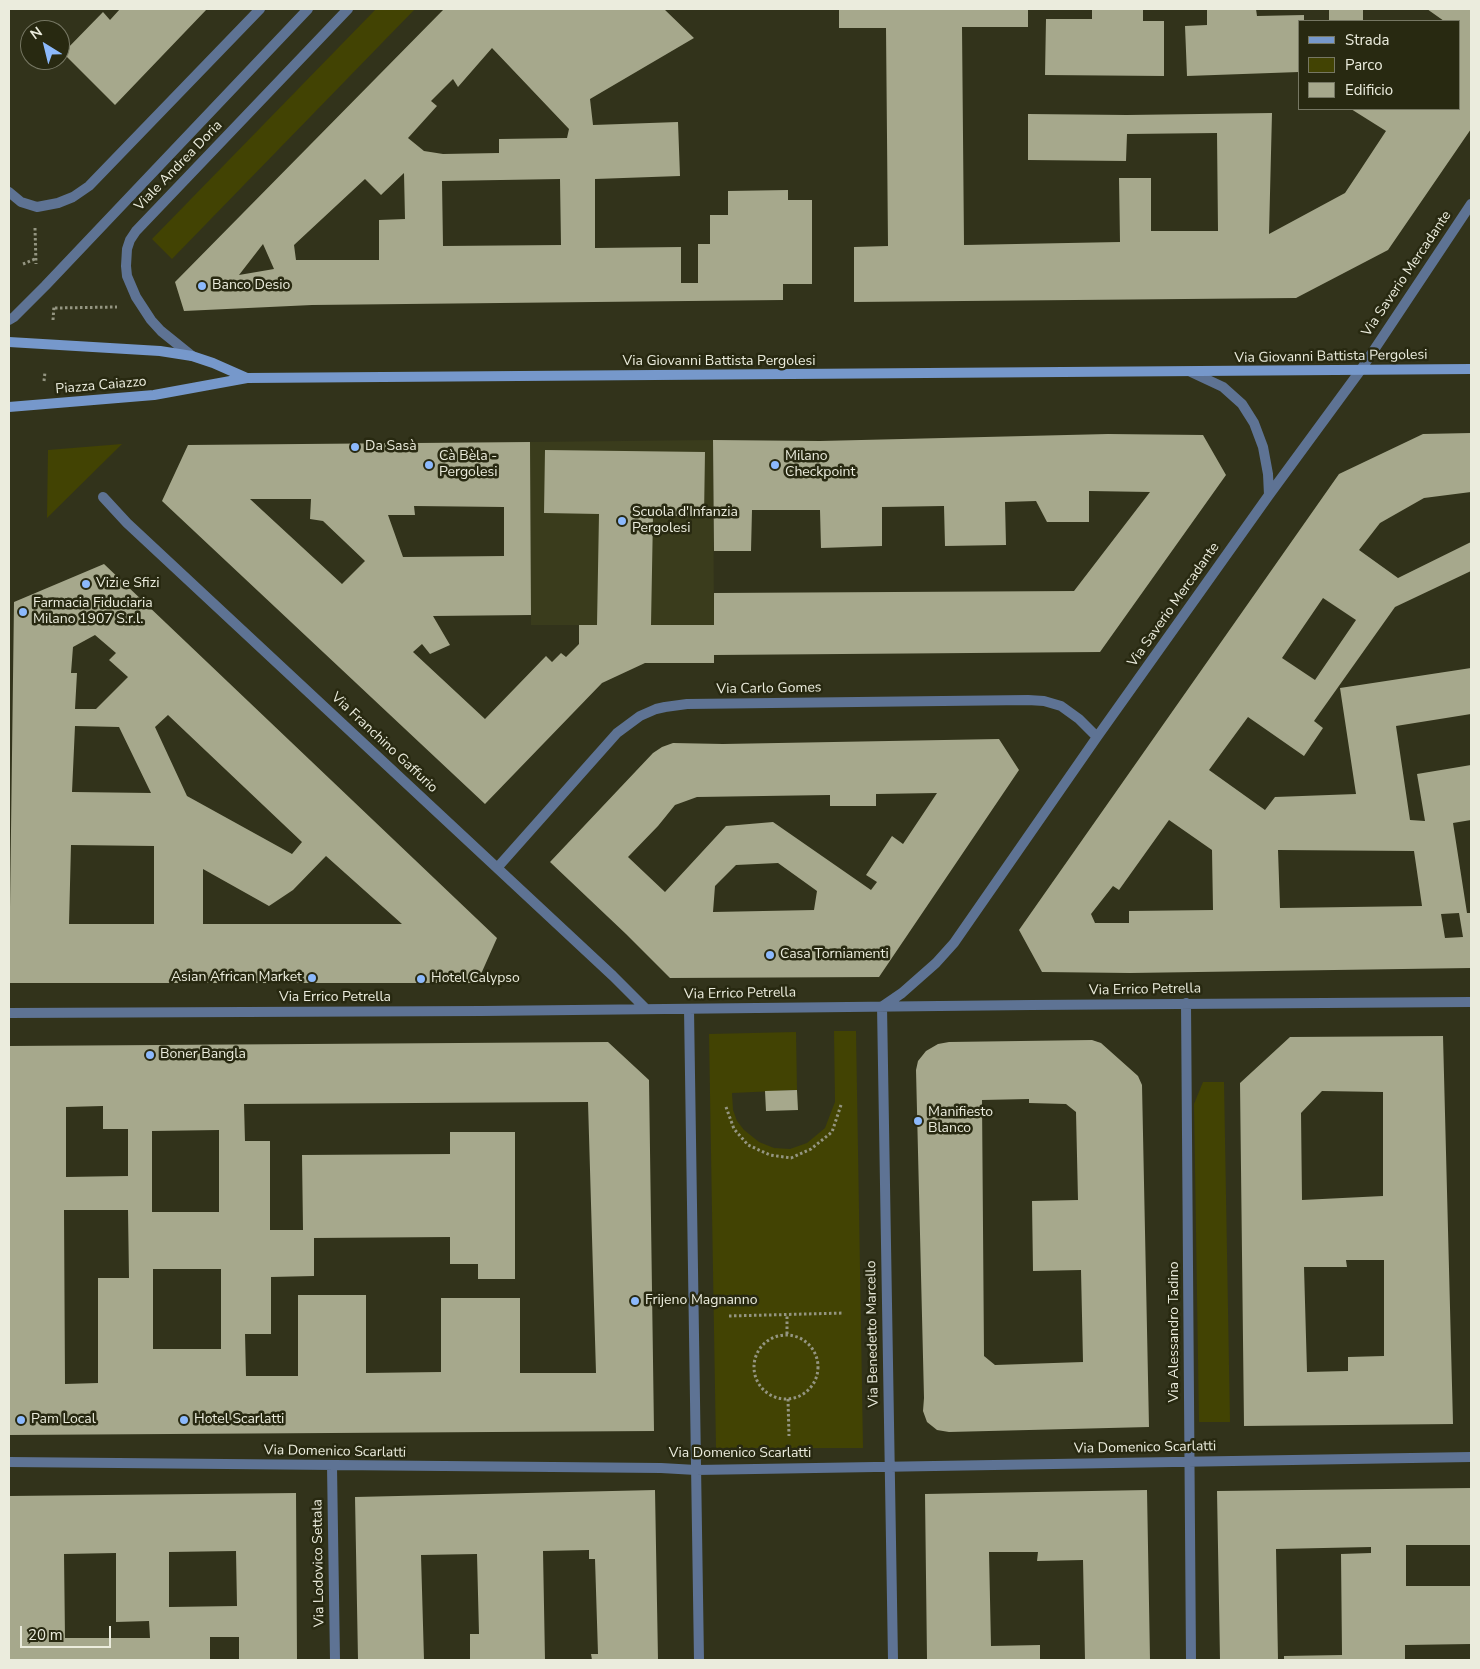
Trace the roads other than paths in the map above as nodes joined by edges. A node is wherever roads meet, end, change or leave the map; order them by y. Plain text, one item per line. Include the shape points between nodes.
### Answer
1 (260, 9) edge
2 (308, 9) edge
3 (348, 9) edge
4 (9, 192) edge
5 (1471, 204) edge
6 (9, 320) edge
7 (9, 342) edge
8 (192, 356) junction
9 (1471, 369) edge
10 (1360, 371) junction
11 (1191, 372) junction
12 (247, 378) junction
13 (195, 388) joint
14 (9, 407) edge
15 (1269, 495) junction
16 (103, 497) dead end
17 (1097, 736) junction
18 (496, 868) junction
19 (1471, 1002) edge
20 (1186, 1003) junction
21 (882, 1006) junction
22 (646, 1009) junction
23 (689, 1009) junction
24 (9, 1013) edge
25 (1471, 1458) edge
26 (1190, 1461) junction
27 (9, 1462) edge
28 (332, 1466) junction
29 (890, 1466) junction
30 (696, 1470) junction
31 (334, 1660) edge
32 (699, 1660) edge
33 (893, 1660) edge
34 (1191, 1660) edge

1 - 4 street via 104,171 74,197 37,207 27,205
2 - 6 street, Viale Andrea Doria
3 - 8 street, Viale Andrea Doria via 130,240 127,276 136,297 161,331
5 - 10 street, Via Saverio Mercadante
7 - 8 main road via 160,351
8 - 12 main road, Via Giovanni Battista Pergolesi
9 - 10 main road, Via Giovanni Battista Pergolesi
10 - 11 main road, Via Giovanni Battista Pergolesi
10 - 15 street, Via Saverio Mercadante
11 - 12 main road, Via Giovanni Battista Pergolesi
11 - 15 street, Via Giovanni Battista Pergolesi via 1223,387 1242,404 1263,447
12 - 13 main road, Via Giovanni Battista Pergolesi
13 - 14 main road, Piazza Caiazzo
15 - 17 street, Via Saverio Mercadante
16 - 18 street, Via Franchino Gaffurio
17 - 18 street, Via Carlo Gomes via 1061,706 1028,700 687,704 656,709 633,720 617,733
17 - 21 street, Via Saverio Mercadante via 954,943 912,985
18 - 22 street, Via Franchino Gaffurio
19 - 20 street, Via Errico Petrella
20 - 21 street, Via Errico Petrella
20 - 26 street, Via Alessandro Tadino
21 - 23 street, Via Errico Petrella
21 - 29 street, Via Benedetto Marcello
22 - 23 street, Via Errico Petrella
22 - 24 street, Via Errico Petrella
23 - 30 street
25 - 26 street, Via Domenico Scarlatti
26 - 29 street, Via Domenico Scarlatti
26 - 34 street, Via Alessandro Tadino
27 - 28 street, Via Domenico Scarlatti
28 - 30 street, Via Domenico Scarlatti
28 - 31 street, Via Lodovico Settala
29 - 30 street, Via Domenico Scarlatti
29 - 33 street, Via Benedetto Marcello
30 - 32 street

